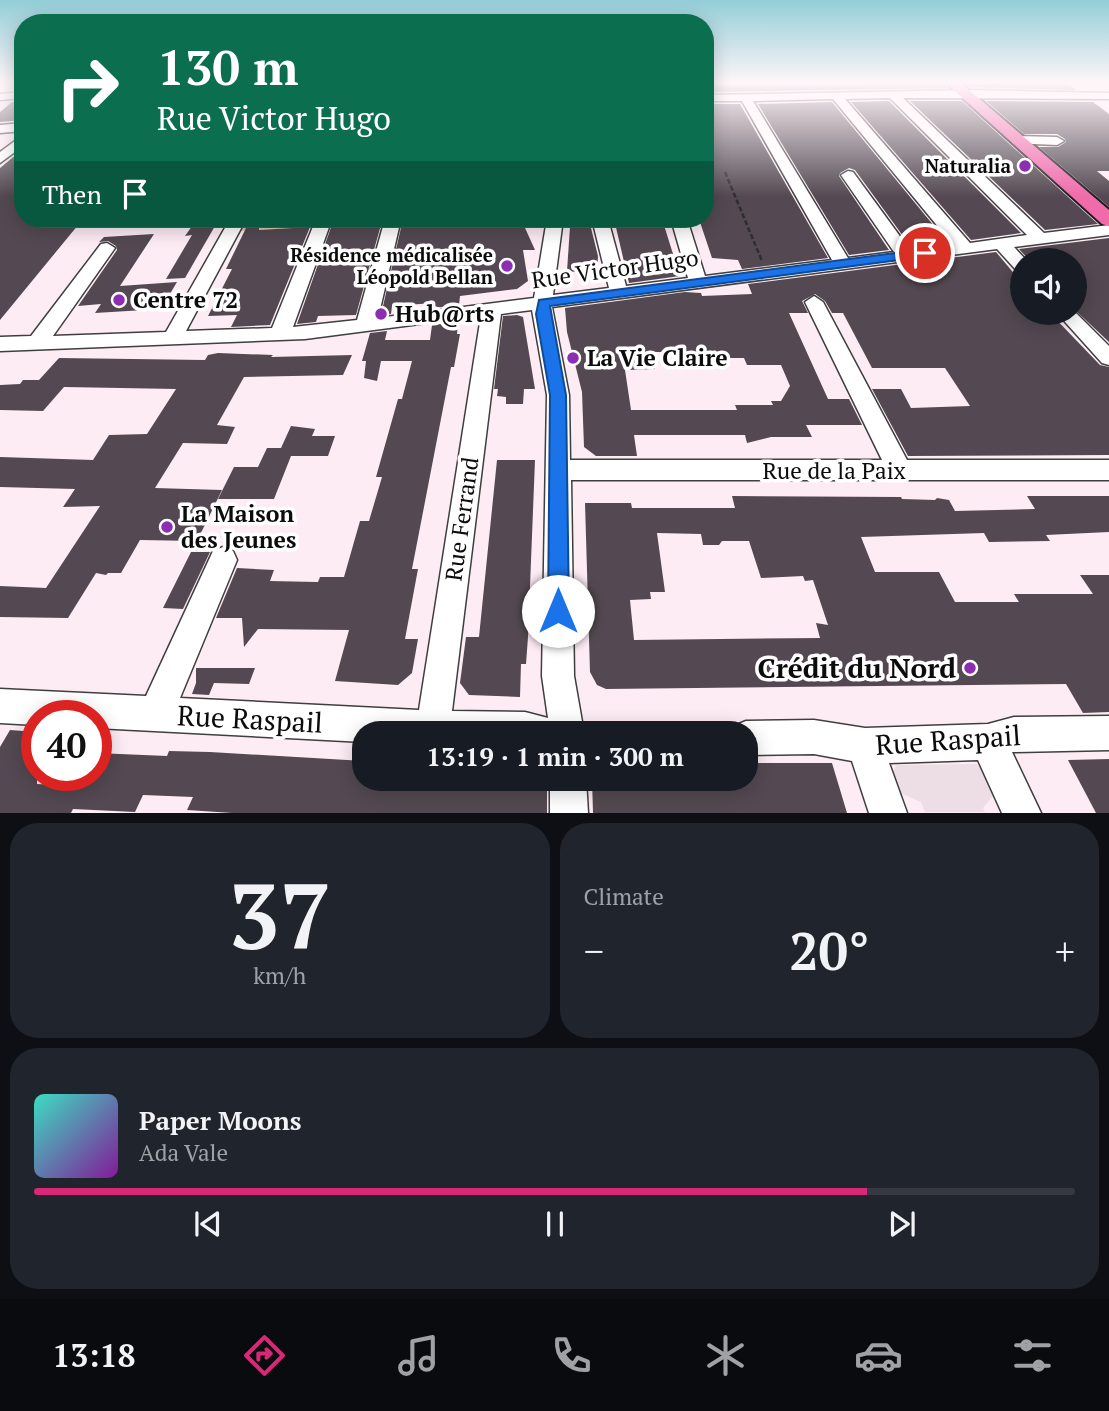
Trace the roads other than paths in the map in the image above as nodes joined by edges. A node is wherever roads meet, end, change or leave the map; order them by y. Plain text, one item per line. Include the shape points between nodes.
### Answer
1 (759, 121) edge
2 (858, 121) edge
3 (920, 121) edge
4 (995, 121) edge
5 (1017, 140) junction
6 (1057, 141) dead end
7 (14, 147) edge
8 (0, 159) edge
9 (848, 175) dead end
10 (1109, 220) edge
11 (233, 228) edge
12 (321, 228) edge
13 (391, 228) edge
14 (554, 228) edge
15 (602, 228) edge
16 (683, 228) edge
17 (1109, 230) edge
18 (1040, 239) junction
19 (1001, 244) junction
20 (107, 248) dead end
21 (965, 248) junction
22 (1010, 253) edge
23 (905, 256) junction
24 (842, 263) junction
25 (698, 282) junction
26 (619, 293) junction
27 (814, 302) dead end
28 (543, 303) junction
29 (492, 310) junction
30 (1077, 325) edge
31 (366, 326) junction
32 (280, 334) junction
33 (173, 337) junction
34 (37, 343) junction
35 (2, 345) edge
36 (1109, 358) edge
37 (559, 470) junction
38 (1109, 470) edge
39 (900, 471) junction
40 (223, 560) dead end
41 (0, 706) edge
42 (156, 714) junction
43 (434, 721) edge
44 (565, 721) edge
45 (352, 724) edge
46 (1109, 733) edge
47 (758, 738) edge
48 (988, 742) junction
49 (865, 746) junction
50 (568, 791) edge
51 (569, 813) edge
52 (888, 813) edge
53 (1022, 813) edge

1 - 24 street
2 - 21 street
3 - 18 street
4 - 5 main road
5 - 6 street
5 - 10 main road
7 - 8 street
9 - 23 street
11 - 33 street
12 - 32 street
13 - 31 street
14 - 28 street
15 - 26 street
16 - 25 street
17 - 18 street, Rue Victor Hugo
18 - 19 street, Rue Victor Hugo
19 - 21 street, Rue Victor Hugo
19 - 22 street
20 - 34 street
21 - 23 street, Rue Victor Hugo
23 - 24 street, Rue Victor Hugo
24 - 25 street, Rue Victor Hugo
25 - 26 street, Rue Victor Hugo
26 - 28 street, Rue Victor Hugo
27 - 39 street
28 - 29 street, Rue Victor Hugo
28 - 37 street via 557,385
29 - 31 street, Rue Victor Hugo
29 - 43 street, Rue Ferrand
30 - 36 street
31 - 32 street, Rue Victor Hugo
32 - 33 street, Rue Victor Hugo
33 - 34 street, Rue Victor Hugo
34 - 35 street, Rue Victor Hugo
37 - 39 street, Rue de la Paix
37 - 44 street via 558,676
38 - 39 street, Rue de la Paix
40 - 42 street
41 - 42 street, Rue Raspail
42 - 45 street, Rue Raspail
46 - 48 street, Rue Raspail via 1014,734
47 - 49 street, Rue Raspail via 814,737
48 - 49 street, Rue Raspail
48 - 53 street
49 - 52 street
50 - 51 street

